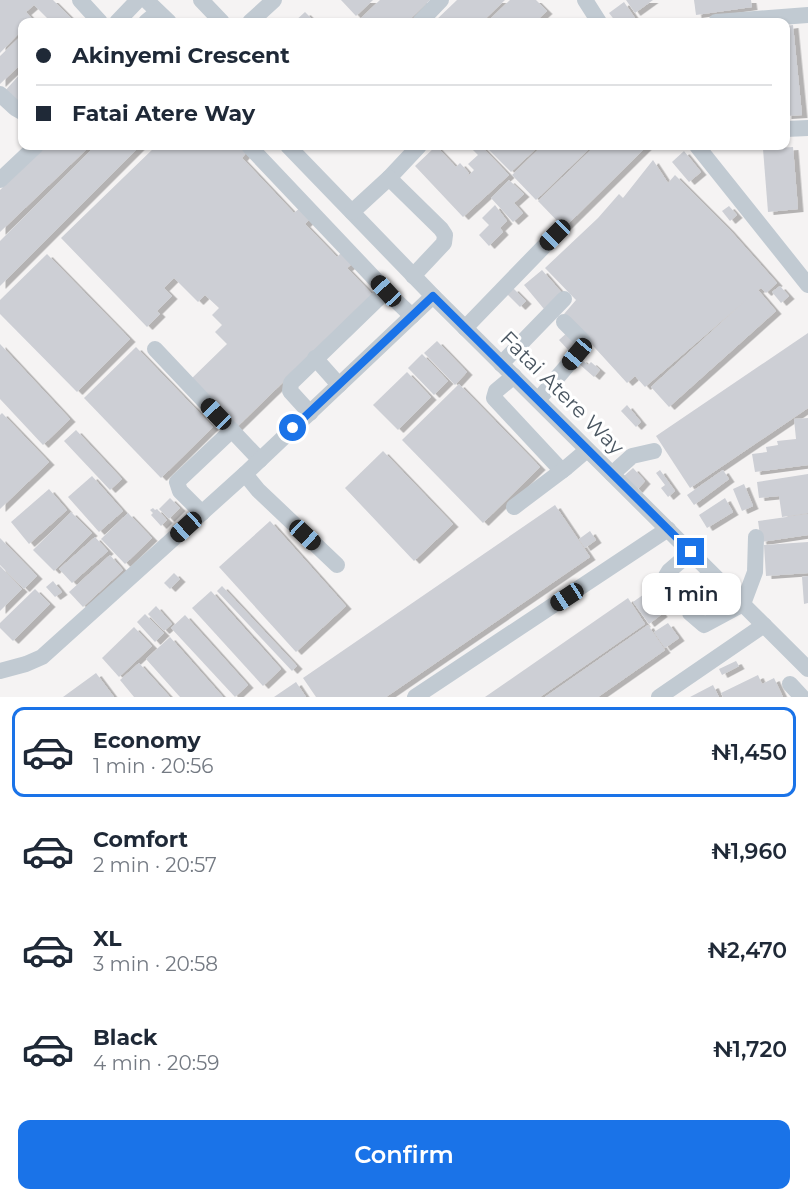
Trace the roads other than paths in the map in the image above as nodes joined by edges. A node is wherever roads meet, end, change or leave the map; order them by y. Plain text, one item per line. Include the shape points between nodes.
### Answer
1 (80, 0) edge
2 (138, 0) edge
3 (146, 0) edge
4 (201, 0) edge
5 (274, 0) edge
6 (441, 0) edge
7 (585, 0) edge
8 (808, 15) edge
9 (96, 18) edge
10 (121, 18) edge
11 (157, 18) edge
12 (218, 18) edge
13 (254, 18) edge
14 (424, 18) edge
15 (596, 18) edge
16 (769, 18) edge
17 (0, 94) edge
18 (18, 110) edge
19 (808, 128) edge
20 (790, 129) edge
21 (32, 150) edge
22 (253, 150) edge
23 (296, 150) edge
24 (415, 150) edge
25 (700, 150) edge
26 (389, 178) junction
27 (0, 180) edge
28 (352, 212) junction
29 (555, 235) dead end
30 (413, 276) junction
31 (808, 285) edge
32 (386, 291) junction
33 (433, 296) junction
34 (564, 299) dead end
35 (412, 316) junction
36 (564, 322) dead end
37 (465, 328) junction
38 (155, 350) dead end
39 (315, 358) junction
40 (501, 364) junction
41 (514, 376) junction
42 (339, 385) junction
43 (538, 400) junction
44 (310, 413) junction
45 (232, 430) junction
46 (587, 450) junction
47 (654, 451) dead end
48 (260, 460) junction
49 (562, 471) junction
50 (245, 474) junction
51 (612, 474) junction
52 (514, 507) dead end
53 (202, 513) junction
54 (668, 529) junction
55 (756, 537) dead end
56 (691, 552) junction
57 (337, 565) dead end
58 (678, 596) dead end
59 (743, 604) junction
60 (690, 613) dead end
61 (764, 625) junction
62 (808, 669) edge
63 (0, 671) edge
64 (414, 697) edge
65 (659, 697) edge

1 - 9 street
2 - 10 street
3 - 11 street
4 - 12 street
5 - 13 street
6 - 14 street
7 - 15 street
8 - 16 street
17 - 18 street
19 - 20 street
21 - 27 street
22 - 32 street
23 - 28 street, Fatai Atere Way
24 - 26 street
25 - 31 street
26 - 28 street
26 - 30 street via 445,235 444,243
28 - 30 street, Fatai Atere Way
29 - 37 street
30 - 33 street, Fatai Atere Way
32 - 35 street
32 - 39 street
33 - 35 street
33 - 37 street, Fatai Atere Way
34 - 40 street
35 - 42 street
36 - 43 street via 583,340 584,346
37 - 40 street, Fatai Atere Way
38 - 45 street
39 - 42 street
39 - 44 street via 289,386
40 - 41 street, Fatai Atere Way
41 - 43 street, Fatai Atere Way
41 - 49 street via 494,398
42 - 44 street
43 - 46 street, Fatai Atere Way
44 - 48 street
45 - 48 street
45 - 53 street via 177,482 180,491
46 - 49 street
46 - 51 street, Fatai Atere Way
47 - 51 street via 632,456
48 - 50 street
49 - 52 street
50 - 53 street
50 - 57 street
51 - 54 street, Fatai Atere Way
53 - 63 street via 42,657
54 - 56 street, Fatai Atere Way
54 - 64 street
55 - 59 street via 755,569
56 - 58 street via 666,576
56 - 59 street, Fatai Atere Way
59 - 60 street via 704,626
59 - 61 street, Fatai Atere Way
61 - 62 street, Fatai Atere Way
61 - 65 street

